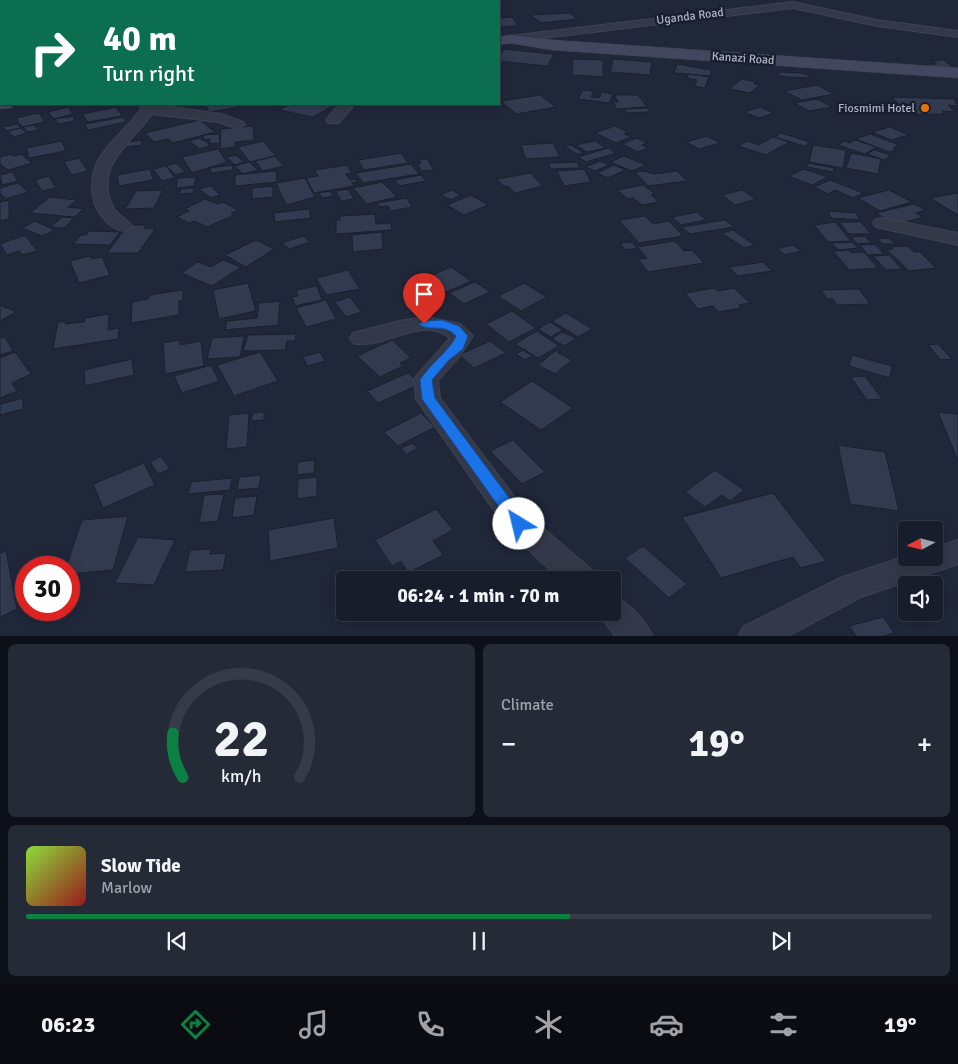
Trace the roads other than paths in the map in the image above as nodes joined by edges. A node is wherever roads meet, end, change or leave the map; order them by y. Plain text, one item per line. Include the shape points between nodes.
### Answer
1 (829, 1) edge
2 (793, 5) junction
3 (958, 34) edge
4 (505, 40) edge
5 (529, 42) joint
6 (958, 73) edge
7 (346, 105) edge
8 (146, 106) edge
9 (333, 120) dead end
10 (238, 125) dead end
11 (882, 223) dead end
12 (123, 226) dead end
13 (958, 239) edge
14 (361, 338) dead end
15 (958, 552) edge
16 (572, 571) edge
17 (621, 619) edge
18 (637, 636) edge
19 (754, 636) edge

1 - 2 street
2 - 3 street, Uganda Road via 877,23
2 - 4 street, Uganda Road
4 - 5 main road, Uganda Road
5 - 6 main road, Kanazi Road
7 - 9 street
8 - 10 street via 221,118
8 - 12 street via 132,131 104,161 100,180 108,212
11 - 13 street
14 - 16 street via 404,327 442,323 455,328 462,336 458,346 426,380 428,399 519,524
15 - 19 street via 851,587
17 - 18 street

